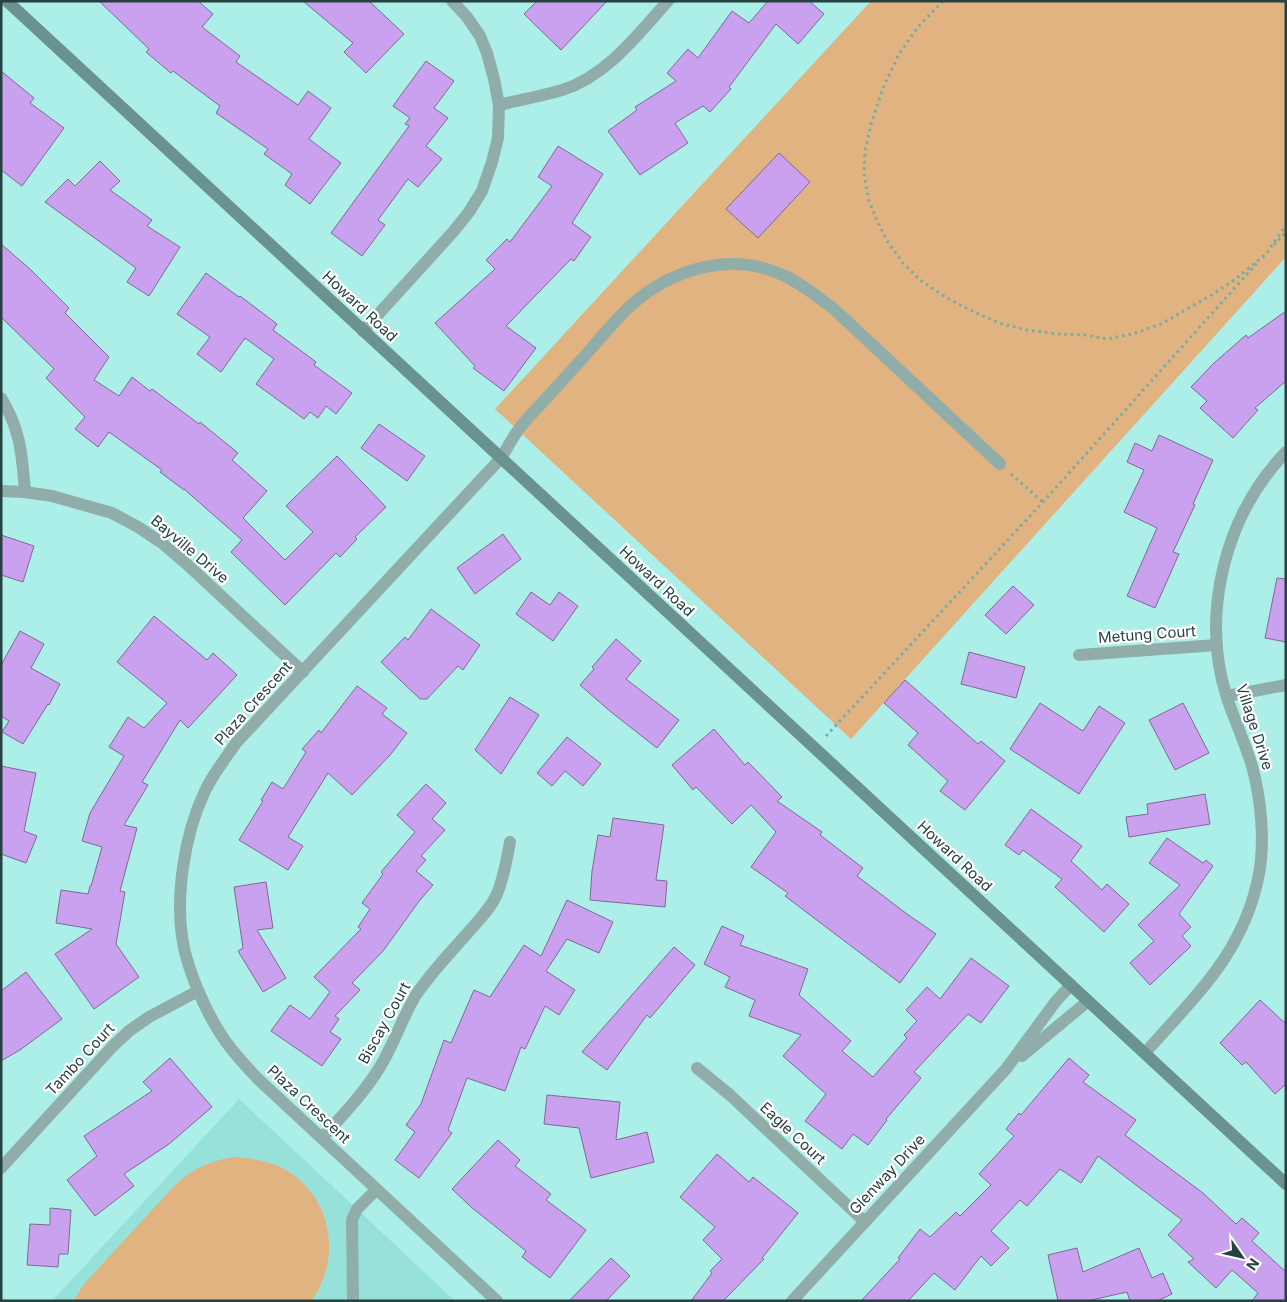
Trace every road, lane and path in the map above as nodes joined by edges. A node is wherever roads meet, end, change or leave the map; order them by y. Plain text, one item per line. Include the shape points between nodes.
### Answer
1 (7, 1) edge
2 (452, 1) edge
3 (668, 1) edge
4 (943, 1) edge
5 (1281, 1) edge
6 (1286, 6) edge
7 (499, 105) junction
8 (1286, 224) edge
9 (1286, 232) edge
10 (1266, 254) junction
11 (363, 331) junction
12 (1, 398) edge
13 (1286, 452) edge
14 (501, 458) junction
15 (1000, 464) joint
16 (1, 491) edge
17 (25, 492) junction
18 (1043, 502) junction
19 (1217, 645) junction
20 (1079, 655) dead end
21 (304, 672) junction
22 (1286, 686) edge
23 (1227, 696) junction
24 (814, 748) junction
25 (510, 842) dead end
26 (1071, 985) junction
27 (198, 992) junction
28 (1088, 1001) junction
29 (1145, 1053) junction
30 (698, 1068) dead end
31 (1006, 1069) junction
32 (322, 1138) junction
33 (1, 1168) edge
34 (1286, 1184) edge
35 (376, 1190) junction
36 (864, 1222) junction
37 (352, 1301) edge
38 (497, 1301) edge
39 (792, 1301) edge

1 - 11 main road, Howard Road
2 - 7 street via 467,17 488,53
3 - 7 street via 617,55 587,78 563,89
4 - 10 path via 899,54 883,88 865,151 864,174 869,201 878,223 889,244 920,280 947,298 999,323 1027,330 1107,339 1161,324 1220,290
5 - 6 path
7 - 11 street via 498,138 482,191 453,232
8 - 10 path
9 - 10 path
10 - 18 path
11 - 14 main road, Howard Road
12 - 17 street via 16,428
13 - 19 street, Village Drive via 1259,486 1229,546 1221,576
14 - 15 street, Plaza Crescent via 516,432 628,308 670,278 696,268 743,264 763,268 809,289
14 - 21 street, Plaza Crescent
14 - 24 main road, Howard Road
15 - 18 path
16 - 17 street, Bayville Drive
17 - 21 street, Bayville Drive via 79,503 138,527 190,567
18 - 24 path
19 - 20 street, Metung Court
19 - 23 street, Village Drive
21 - 27 street, Plaza Crescent via 236,744 220,765 194,816 185,853 181,916 184,948
22 - 23 street
23 - 29 street, Village Drive via 1258,792 1262,847 1259,874 1245,921 1220,966
24 - 26 main road, Howard Road
25 - 32 street, Biscay Court via 504,874 487,910 422,987 378,1070
26 - 28 main road, Howard Road
26 - 31 street, Glenway Drive
27 - 32 street, Plaza Crescent via 217,1029 237,1057
27 - 33 street, Tambo Court via 129,1031
28 - 29 main road, Howard Road
28 - 31 street, Glenway Drive
29 - 34 main road, Howard Road
30 - 36 street, Eagle Court
31 - 36 street, Glenway Drive
32 - 35 street, Plaza Crescent
35 - 37 street via 357,1209 352,1220
35 - 38 street, Plaza Crescent
36 - 39 street, Glenway Drive

